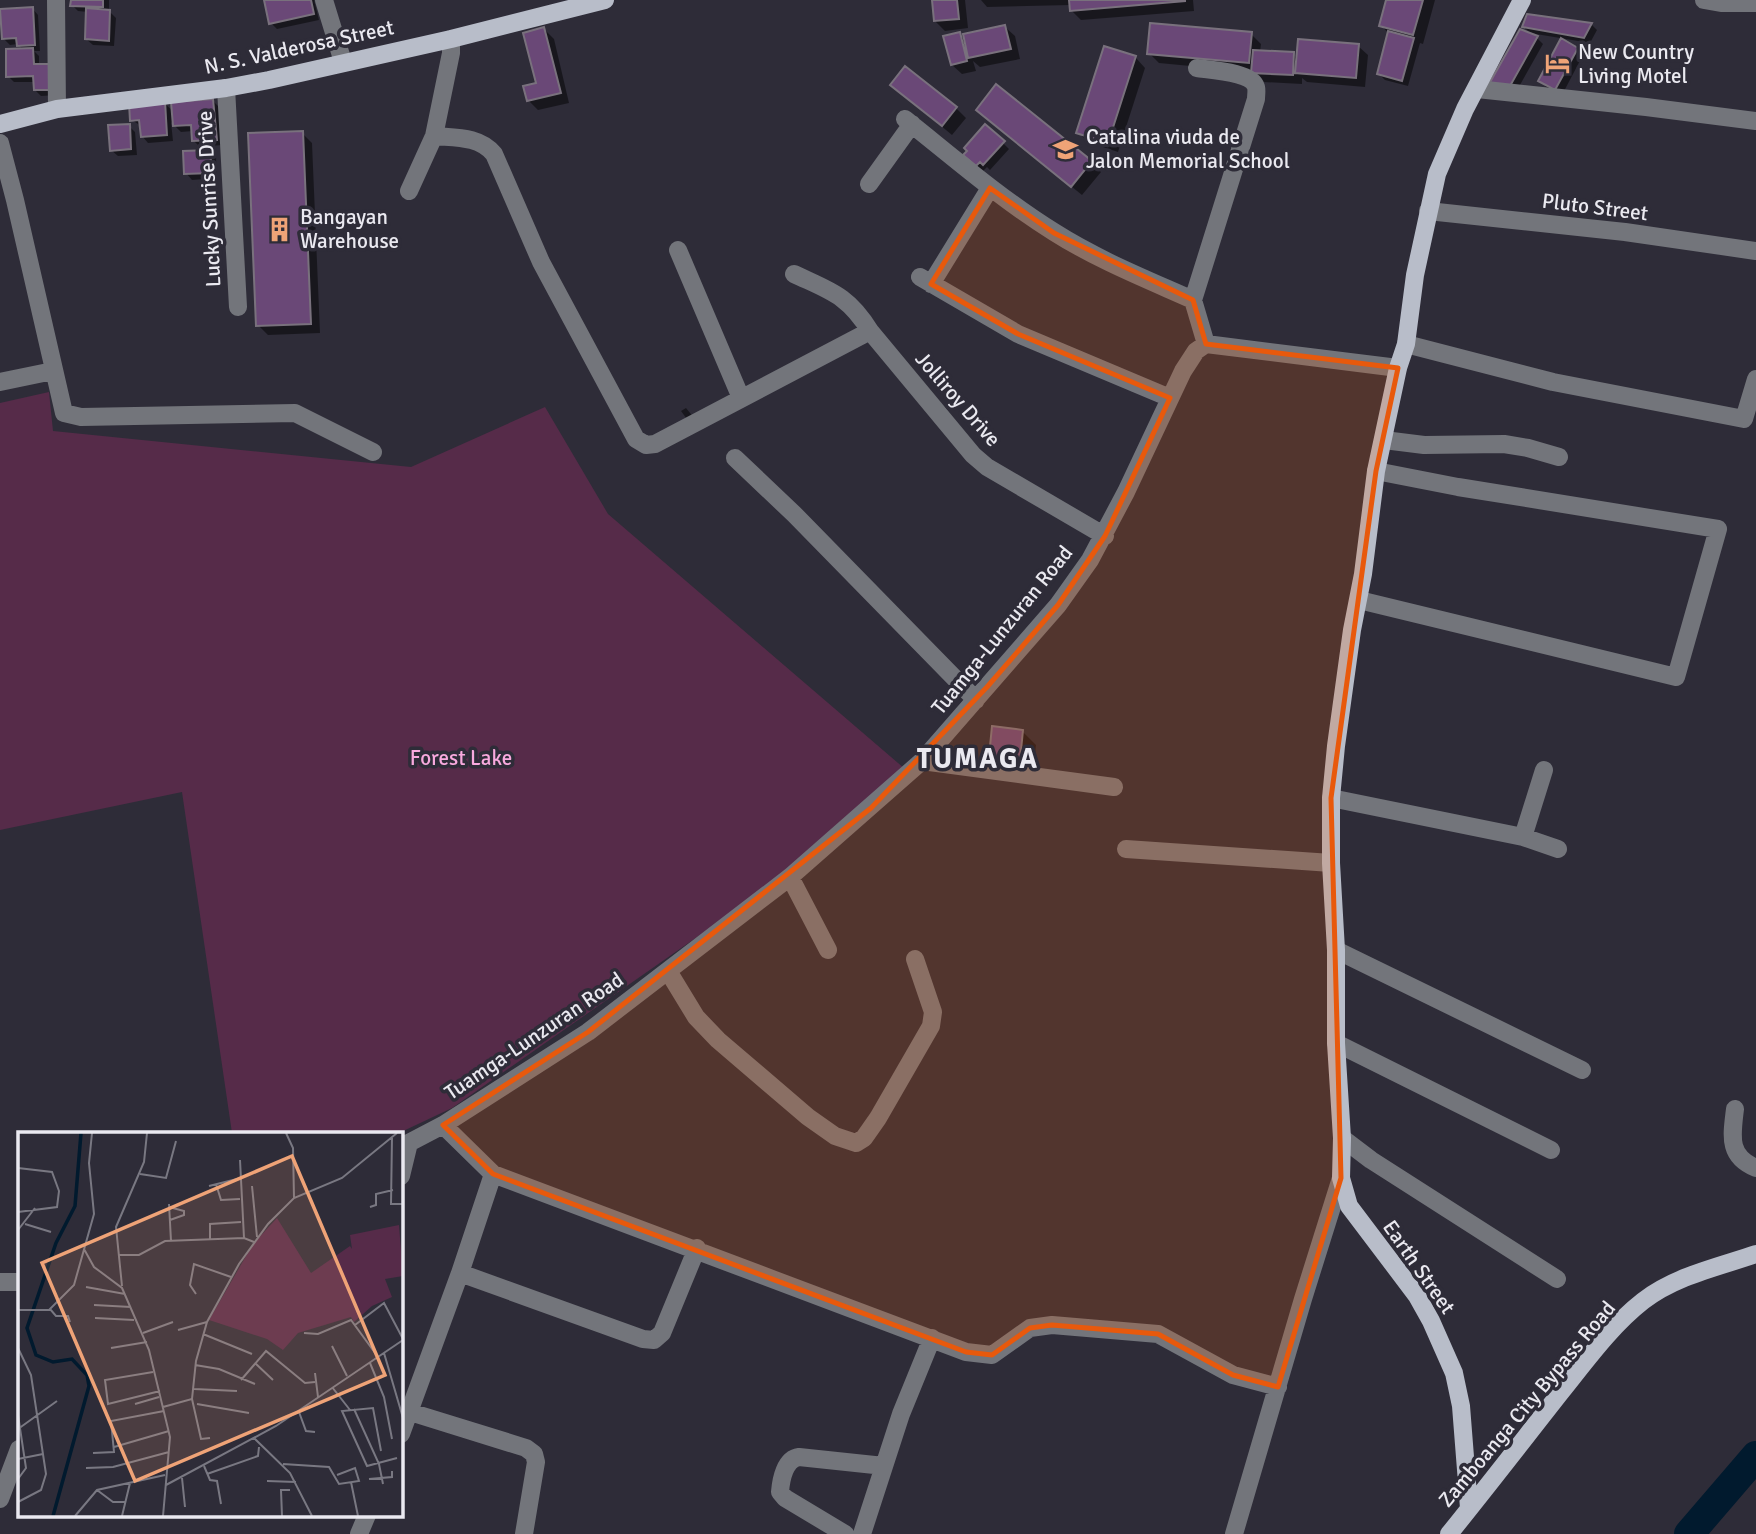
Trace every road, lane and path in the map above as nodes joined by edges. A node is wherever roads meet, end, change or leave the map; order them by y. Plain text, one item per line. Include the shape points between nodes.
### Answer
1 (56, 0) edge
2 (324, 0) edge
3 (604, 0) edge
4 (1522, 0) edge
5 (1704, 0) edge
6 (1756, 3) edge
7 (451, 39) junction
8 (343, 62) junction
9 (1197, 68) dead end
10 (226, 88) junction
11 (1477, 89) junction
12 (57, 109) junction
13 (1756, 121) edge
14 (0, 124) edge
15 (434, 136) junction
16 (0, 143) edge
17 (869, 184) dead end
18 (990, 188) junction
19 (409, 191) dead end
20 (1428, 211) junction
21 (678, 250) dead end
22 (1756, 251) edge
23 (794, 274) dead end
24 (1193, 300) junction
25 (238, 307) dead end
26 (870, 331) junction
27 (1206, 344) junction
28 (1402, 355) junction
29 (52, 371) junction
30 (1756, 379) edge
31 (0, 383) edge
32 (741, 398) junction
33 (1170, 398) junction
34 (1384, 440) junction
35 (373, 452) dead end
36 (1559, 457) dead end
37 (735, 458) dead end
38 (1377, 471) junction
39 (1105, 536) junction
40 (1359, 600) junction
41 (976, 700) junction
42 (922, 761) junction
43 (1544, 770) dead end
44 (1114, 787) dead end
45 (1331, 798) junction
46 (1523, 837) junction
47 (1126, 849) dead end
48 (1558, 849) dead end
49 (1331, 863) junction
50 (790, 877) junction
51 (828, 950) dead end
52 (1336, 950) junction
53 (915, 958) dead end
54 (668, 971) junction
55 (1336, 1043) junction
56 (1583, 1070) dead end
57 (1735, 1109) dead end
58 (443, 1125) junction
59 (1342, 1138) junction
60 (405, 1145) edge
61 (1551, 1150) dead end
62 (402, 1168) edge
63 (1756, 1168) edge
64 (493, 1174) junction
65 (1341, 1178) junction
66 (697, 1248) junction
67 (1756, 1254) edge
68 (460, 1273) junction
69 (1557, 1279) dead end
70 (0, 1282) edge
71 (18, 1282) edge
72 (932, 1338) junction
73 (1278, 1387) junction
74 (410, 1412) junction
75 (402, 1432) edge
76 (18, 1452) edge
77 (884, 1466) junction
78 (0, 1499) edge
79 (1469, 1508) junction
80 (367, 1516) edge
81 (359, 1534) edge
82 (524, 1534) edge
83 (845, 1534) edge
84 (862, 1534) edge
85 (1234, 1534) edge
86 (1449, 1534) edge

1 - 12 street
2 - 8 street
3 - 7 main road, N. S. Valderosa Street
4 - 11 main road
5 - 6 street
7 - 8 main road, N. S. Valderosa Street
7 - 15 street
8 - 10 main road, N. S. Valderosa Street
9 - 24 street via 1252,80 1256,99
10 - 12 main road, N. S. Valderosa Street
10 - 25 street, Lucky Sunrise Drive
11 - 13 street
11 - 20 main road via 1437,174
12 - 14 main road, N. S. Valderosa Street
15 - 19 street
15 - 32 street via 476,141 494,154 541,262 636,439 655,444
16 - 29 street
17 - 18 street via 908,121
18 - 24 street via 1054,233
18 - 33 street via 925,281 1018,334
20 - 22 street, Pluto Street
20 - 28 main road
21 - 32 street
23 - 26 street, Jolliroy Drive via 836,293 857,310
24 - 27 street
26 - 32 street
26 - 39 street, Jolliroy Drive via 973,456
27 - 28 street
27 - 33 street, Tuamga-Lunzuran Road via 1196,351
28 - 30 street via 1744,419
28 - 34 main road
29 - 31 street
29 - 35 street via 62,409 69,416 295,413
33 - 39 street, Tuamga-Lunzuran Road
34 - 36 street via 1424,446 1504,444
34 - 38 main road
37 - 41 street
38 - 40 main road
38 - 40 street via 1718,529 1676,677
39 - 41 street, Tuamga-Lunzuran Road via 1058,605
40 - 45 main road
41 - 42 street, Tuamga-Lunzuran Road
42 - 44 street
42 - 50 street, Tuamga-Lunzuran Road
43 - 46 street
45 - 46 street
45 - 49 main road
46 - 48 street
47 - 49 street
49 - 52 main road
50 - 51 street
50 - 54 street, Tuamga-Lunzuran Road
52 - 55 main road
52 - 56 street
53 - 54 street via 933,1012 931,1026 878,1118 856,1143 835,1136 808,1117 719,1040 696,1017
54 - 58 street, Tuamga-Lunzuran Road via 588,1032
55 - 59 main road
55 - 61 street
57 - 63 street via 1736,1154
58 - 60 street, Tuamga-Lunzuran Road
58 - 64 street
59 - 65 main road
59 - 69 street
60 - 62 street
64 - 66 street
64 - 68 street
65 - 73 street
65 - 79 main road, Earth Street via 1349,1206 1417,1296 1454,1373
66 - 68 street via 662,1334 654,1340
66 - 72 street
67 - 79 main road, Zamboanga City Bypass Road via 1685,1278 1643,1301 1586,1360
68 - 74 street
70 - 71 street
72 - 73 street via 967,1352 992,1355 1030,1328 1052,1325 1158,1334 1233,1375
72 - 77 street
73 - 85 street
74 - 75 street
74 - 82 street via 534,1454
76 - 78 street
77 - 83 street via 799,1457 789,1462 780,1492
77 - 84 street
79 - 86 main road, Zamboanga City Bypass Road
80 - 81 street

